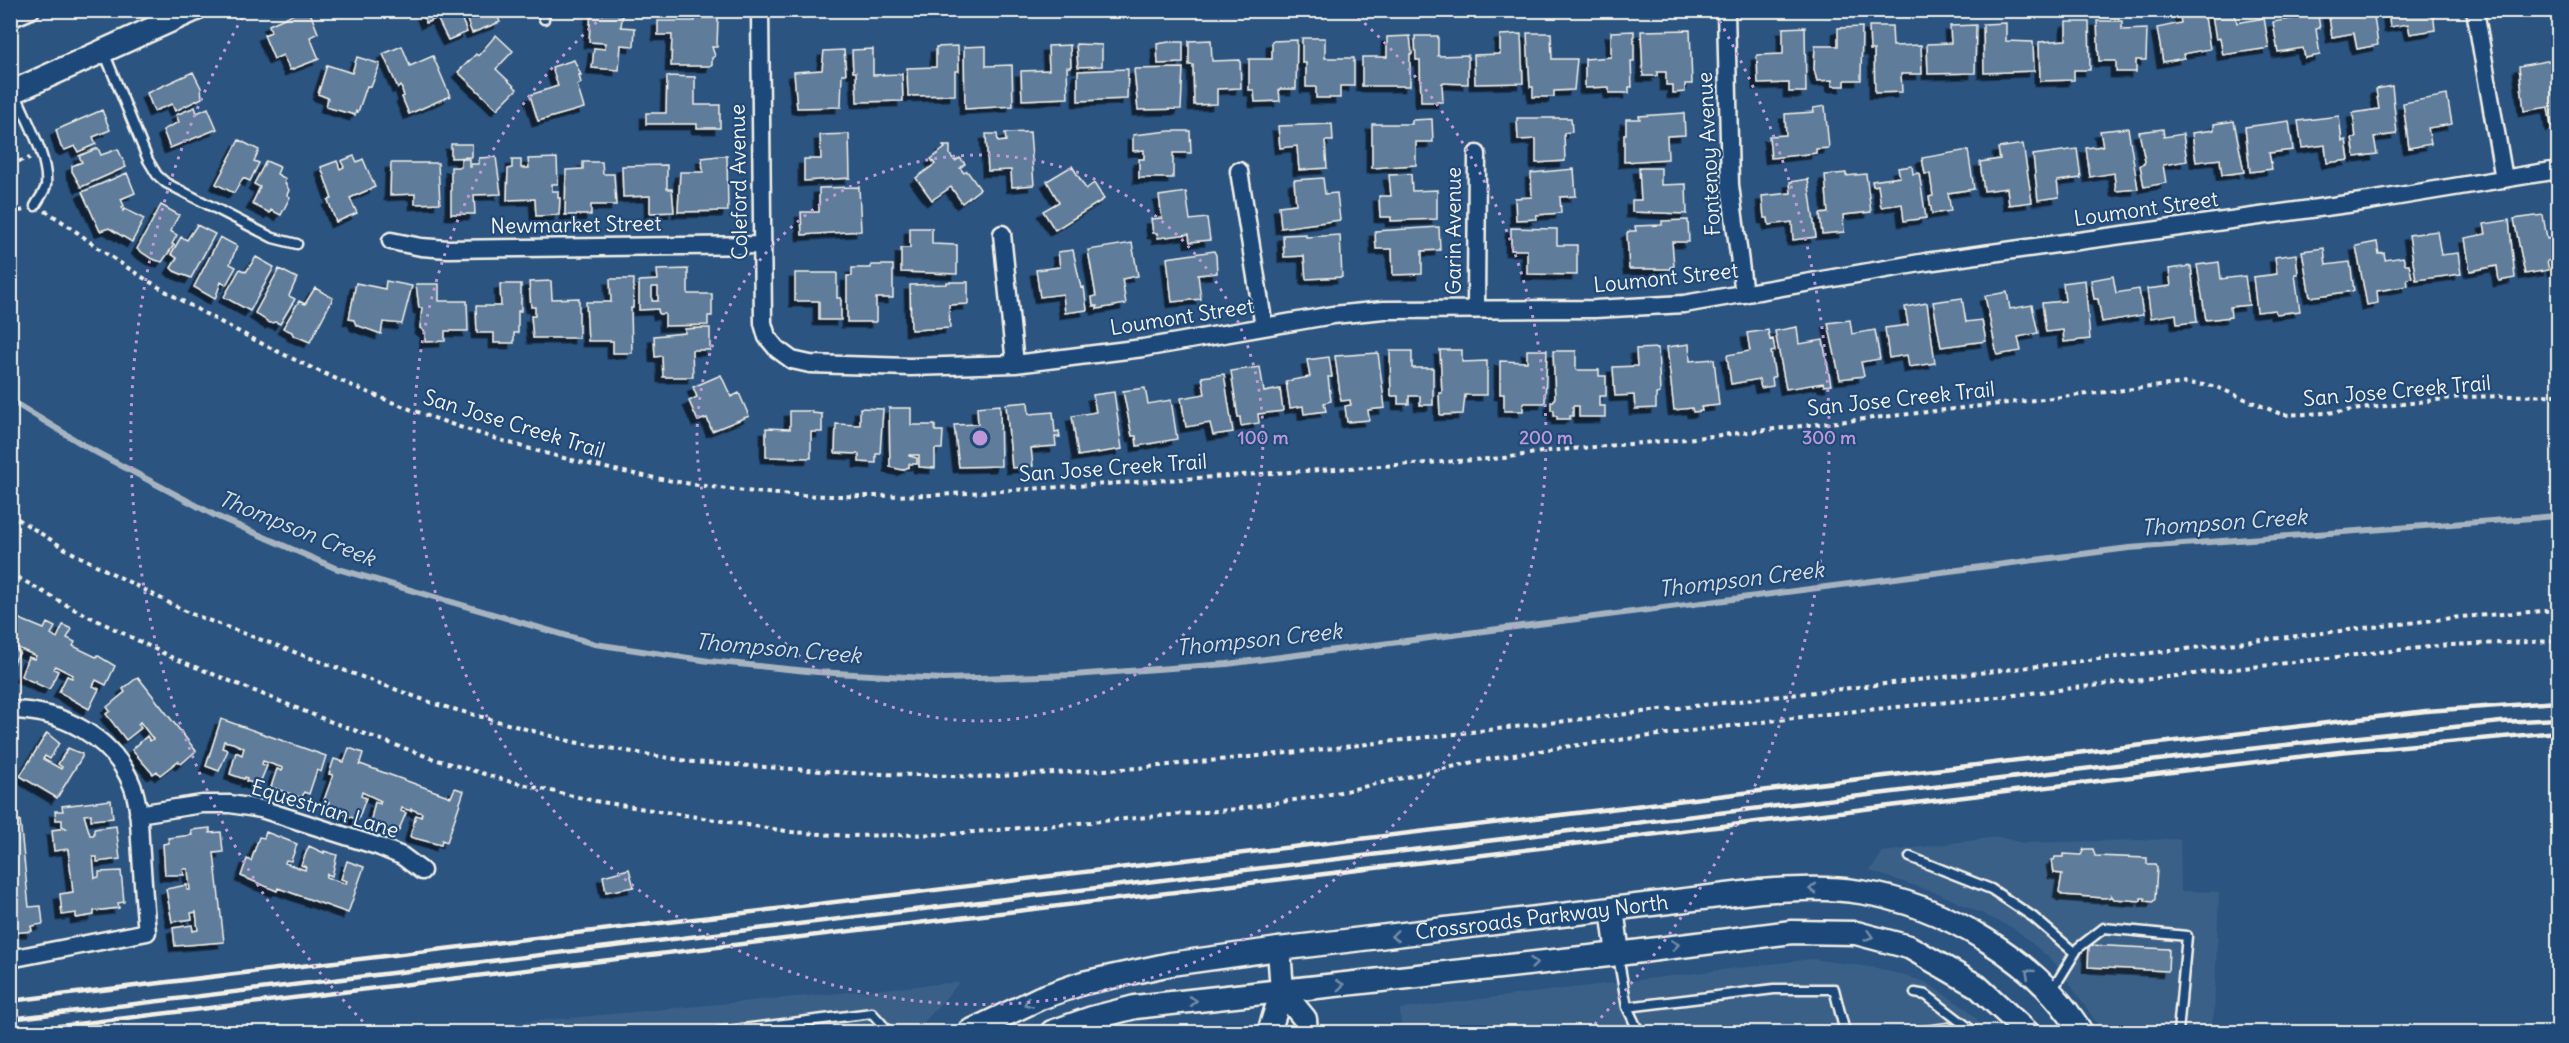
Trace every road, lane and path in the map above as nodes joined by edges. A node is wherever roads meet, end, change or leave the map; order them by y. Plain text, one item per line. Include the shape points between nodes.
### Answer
1 (31, 10) edge
2 (194, 10) edge
3 (760, 10) edge
4 (1726, 10) edge
5 (2475, 10) edge
6 (10, 19) edge
7 (104, 51) junction
8 (12, 92) edge
9 (1477, 154) dead end
10 (41, 156) junction
11 (10, 164) edge
12 (2559, 170) edge
13 (1239, 171) dead end
14 (2504, 179) junction
15 (35, 206) junction
16 (10, 213) edge
17 (1002, 234) dead end
18 (391, 241) dead end
19 (297, 244) dead end
20 (763, 245) junction
21 (1744, 294) junction
22 (1476, 309) junction
23 (1264, 327) junction
24 (777, 349) joint
25 (1015, 364) junction
26 (2559, 396) edge
27 (10, 514) edge
28 (10, 573) edge
29 (2559, 610) edge
30 (2559, 641) edge
31 (10, 710) edge
32 (138, 814) junction
33 (1910, 857) dead end
34 (423, 871) dead end
35 (1612, 909) junction
36 (1279, 949) junction
37 (2075, 953) junction
38 (1618, 954) junction
39 (10, 959) edge
40 (1282, 991) junction
41 (1916, 993) dead end
42 (2051, 993) junction
43 (1627, 1007) junction
44 (973, 1031) edge
45 (718, 1032) edge
46 (889, 1032) edge
47 (1052, 1032) edge
48 (1271, 1032) edge
49 (1306, 1032) edge
50 (1639, 1032) edge
51 (1845, 1032) edge
52 (1974, 1032) edge
53 (2026, 1032) edge
54 (2081, 1032) edge
55 (2178, 1032) edge

1 - 6 street
2 - 7 street
3 - 20 street, Coleford Avenue
4 - 21 street, Fontenoy Avenue via 1730,185
5 - 14 street
7 - 8 street
7 - 19 lane via 157,175 273,238
8 - 10 lane
9 - 22 street, Garin Avenue
10 - 11 path
10 - 15 lane via 46,186
12 - 14 street, Loumont Street
13 - 23 street
14 - 21 street, Loumont Street via 2003,251
15 - 16 path
15 - 26 path, San Jose Creek Trail via 125,267 233,328 396,403 596,467 754,492 937,495 1504,458 2186,383 2214,386 2283,415 2461,397
17 - 25 street
18 - 20 street, Newmarket Street via 448,249
20 - 24 street, Coleford Avenue via 763,323 767,337
21 - 22 street, Loumont Street via 1630,308
22 - 23 street, Loumont Street via 1384,310
23 - 25 street, Loumont Street
24 - 25 street, Loumont Street via 792,360 810,364
27 - 29 path via 67,550 189,613 435,704 573,742 693,762 850,773 984,777 1139,768 2460,617
28 - 30 path via 171,657 435,759 596,801 849,836 951,834 1229,810 1297,801 1478,761 1574,745 2380,652
31 - 32 street via 52,715 75,724 97,740 120,762 133,786
32 - 34 street, Equestrian Lane via 202,804 261,809 380,847
32 - 39 street via 147,932
33 - 37 lane via 1991,889 2033,916
35 -> 36 street, Crossroads Parkway North
35 - 38 street
42 -> 35 street, Crossroads Parkway North via 2001,950 1954,922 1909,903 1861,892 1817,888 1760,891
36 - 40 street
36 -> 44 street, Crossroads Parkway North via 1170,964 1083,983 1040,998
37 - 42 lane
37 - 55 lane via 2104,928 2187,936
40 -> 38 street, Crossroads Parkway North
38 - 43 lane
38 -> 53 street, Crossroads Parkway North via 1792,932 1856,933 1909,947 1977,986
47 -> 40 street, Crossroads Parkway North via 1135,1007
40 - 48 street
40 - 49 street via 1305,1019
41 - 52 lane via 1926,995
42 - 54 street, Crossroads Parkway North
43 - 50 lane
43 - 51 lane via 1774,989 1834,989
45 - 46 lane via 872,1013

